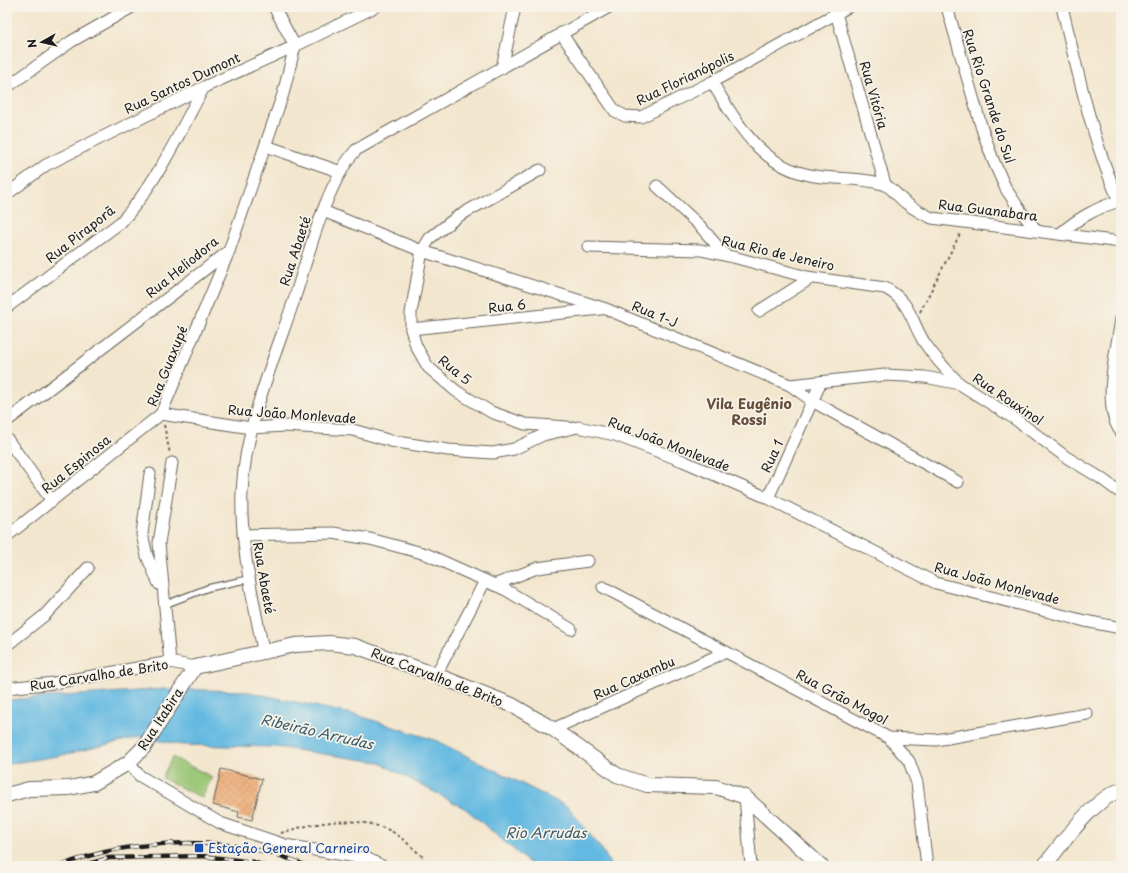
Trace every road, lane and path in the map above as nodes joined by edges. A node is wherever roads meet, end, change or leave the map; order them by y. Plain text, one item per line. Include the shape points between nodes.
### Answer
1 (132, 7) edge
2 (274, 7) edge
3 (375, 7) edge
4 (515, 7) edge
5 (609, 7) edge
6 (848, 7) edge
7 (947, 7) edge
8 (1062, 7) edge
9 (836, 13) junction
10 (561, 33) junction
11 (295, 46) junction
12 (502, 68) junction
13 (712, 82) junction
14 (7, 87) edge
15 (204, 87) junction
16 (266, 146) junction
17 (540, 170) dead end
18 (341, 172) junction
19 (885, 184) junction
20 (657, 186) dead end
21 (7, 194) edge
22 (1120, 201) edge
23 (323, 211) junction
24 (965, 223) junction
25 (1037, 231) junction
26 (1060, 234) junction
27 (1121, 242) edge
28 (588, 247) dead end
29 (229, 251) junction
30 (422, 251) junction
31 (725, 255) junction
32 (811, 278) junction
33 (7, 307) edge
34 (606, 309) junction
35 (759, 311) dead end
36 (1121, 319) edge
37 (914, 324) junction
38 (411, 329) junction
39 (822, 382) junction
40 (960, 384) junction
41 (790, 385) junction
42 (814, 402) junction
43 (161, 414) junction
44 (7, 421) edge
45 (578, 427) junction
46 (252, 428) junction
47 (1121, 432) edge
48 (7, 439) edge
49 (172, 463) joint
50 (150, 474) dead end
51 (958, 482) dead end
52 (1121, 493) edge
53 (768, 498) junction
54 (52, 502) junction
55 (243, 535) junction
56 (7, 536) edge
57 (588, 561) dead end
58 (88, 568) dead end
59 (249, 580) junction
60 (490, 583) junction
61 (603, 587) dead end
62 (162, 592) junction
63 (164, 605) junction
64 (1121, 628) edge
65 (571, 629) dead end
66 (7, 645) edge
67 (263, 650) junction
68 (726, 652) junction
69 (170, 662) junction
70 (195, 667) junction
71 (436, 675) junction
72 (7, 688) edge
73 (1088, 714) dead end
74 (553, 729) junction
75 (890, 738) junction
76 (128, 763) junction
77 (1121, 790) edge
78 (13, 793) edge
79 (745, 797) junction
80 (7, 802) edge
81 (264, 838) junction
82 (382, 866) edge
83 (424, 866) edge
84 (751, 866) edge
85 (821, 866) edge
86 (926, 866) edge
87 (1044, 866) edge

1 - 14 street via 72,41
2 - 11 street
3 - 11 street, Rua Santos Dumont
4 - 12 street
5 - 10 street, Rua Abaeté
6 - 9 street, Rua Florianópolis
7 - 25 street, Rua Rio Grande do Sul via 993,160 1006,189
8 - 22 street via 1108,176
9 - 13 street, Rua Florianópolis
9 - 19 street, Rua Vitória
10 - 12 street, Rua Abaeté
10 - 13 street, Rua Florianópolis via 615,111 625,116 641,118
11 - 15 street, Rua Santos Dumont
11 - 16 street, Rua Heliodora
12 - 18 street, Rua Abaeté via 356,150
13 - 19 street via 736,121 760,151 772,160 803,173
15 - 21 street, Rua Santos Dumont via 46,165
15 - 33 street, Rua Piraporã via 136,206 121,222
16 - 18 street
16 - 29 street, Rua Heliodora
17 - 30 street via 457,217 430,238
18 - 23 street, Rua Abaeté
19 - 24 street, Rua Guanabara via 921,213 932,218
20 - 31 street via 700,226
22 - 26 street via 1083,216
23 - 30 street, Rua 1-J
23 - 46 street, Rua Abaeté
24 - 25 street, Rua Guanabara
24 - 37 path
25 - 26 street, Rua Guanabara
26 - 27 street, Rua Guanabara
28 - 31 street, Rua Rio de Jeneiro via 701,250
29 - 43 street, Rua Guaxupé
29 - 44 street, Rua Heliodora
30 - 34 street, Rua 1-J
30 - 38 street, Rua 5 via 411,313
31 - 32 street, Rua Rio de Jeneiro
32 - 35 street
32 - 37 street, Rua Rio de Jeneiro via 885,288 897,294 905,304
34 - 38 street, Rua 6
34 - 41 street, Rua 1-J
36 - 47 street via 1111,407 1115,425
37 - 40 street, Rua Rio de Jeneiro via 924,342
38 - 45 street, Rua 5 via 416,346 428,367 456,391 479,405 525,424
39 - 40 street, Rua Rouxinol via 885,375 925,377
39 - 41 street, Rua Rouxinol
39 - 42 street, Rua 1
40 - 52 street, Rua Rouxinol
41 - 42 street, Rua 1-J
42 - 51 street, Rua 1-J
42 - 53 street, Rua 1
43 - 46 street, Rua João Monlevade
43 - 49 path, Rua Guaxupé
43 - 54 street, Rua Espinosa
45 - 46 street, Rua João Monlevade via 544,436 514,449 493,453 448,450 398,442 353,430 285,426
45 - 53 street, Rua João Monlevade via 615,435
46 - 55 street, Rua Abaeté via 242,491
48 - 54 street
49 - 62 street via 159,543
50 - 62 street via 142,543
53 - 64 street, Rua João Monlevade via 936,583 1085,622
54 - 56 street, Rua Espinosa
55 - 59 street, Rua Abaeté
55 - 60 street via 333,533 370,539 426,554
57 - 60 street via 537,568
58 - 66 street via 45,615
59 - 63 lane via 208,588
59 - 67 street, Rua Abaeté
60 - 65 street
60 - 71 street
61 - 68 street, Rua Grão Mogol
62 - 63 street
63 - 69 street
67 - 70 street, Rua Carvalho de Brito
67 - 71 street, Rua Carvalho de Brito via 329,643 355,646
68 - 74 street, Rua Caxambu
68 - 75 street, Rua Grão Mogol
69 - 70 street, Rua Carvalho de Brito
69 - 72 street, Rua Carvalho de Brito via 54,683
70 - 76 street, Rua Itabira via 144,747
71 - 74 street, Rua Carvalho de Brito via 512,705
73 - 75 street, Rua Grão Mogol via 936,740
74 - 79 street, Rua Carvalho de Brito via 617,775 647,785 716,786
75 - 86 street via 909,761 917,783
76 - 78 street, Rua Itabira via 94,783 69,788 29,789
76 - 81 street via 140,776 220,823
77 - 87 street via 1111,793 1094,807
78 - 80 lane
79 - 84 street
79 - 85 street, Rua Carvalho de Brito
81 - 82 street via 286,845 368,859
81 - 83 path via 306,825 350,820 389,830 422,856

